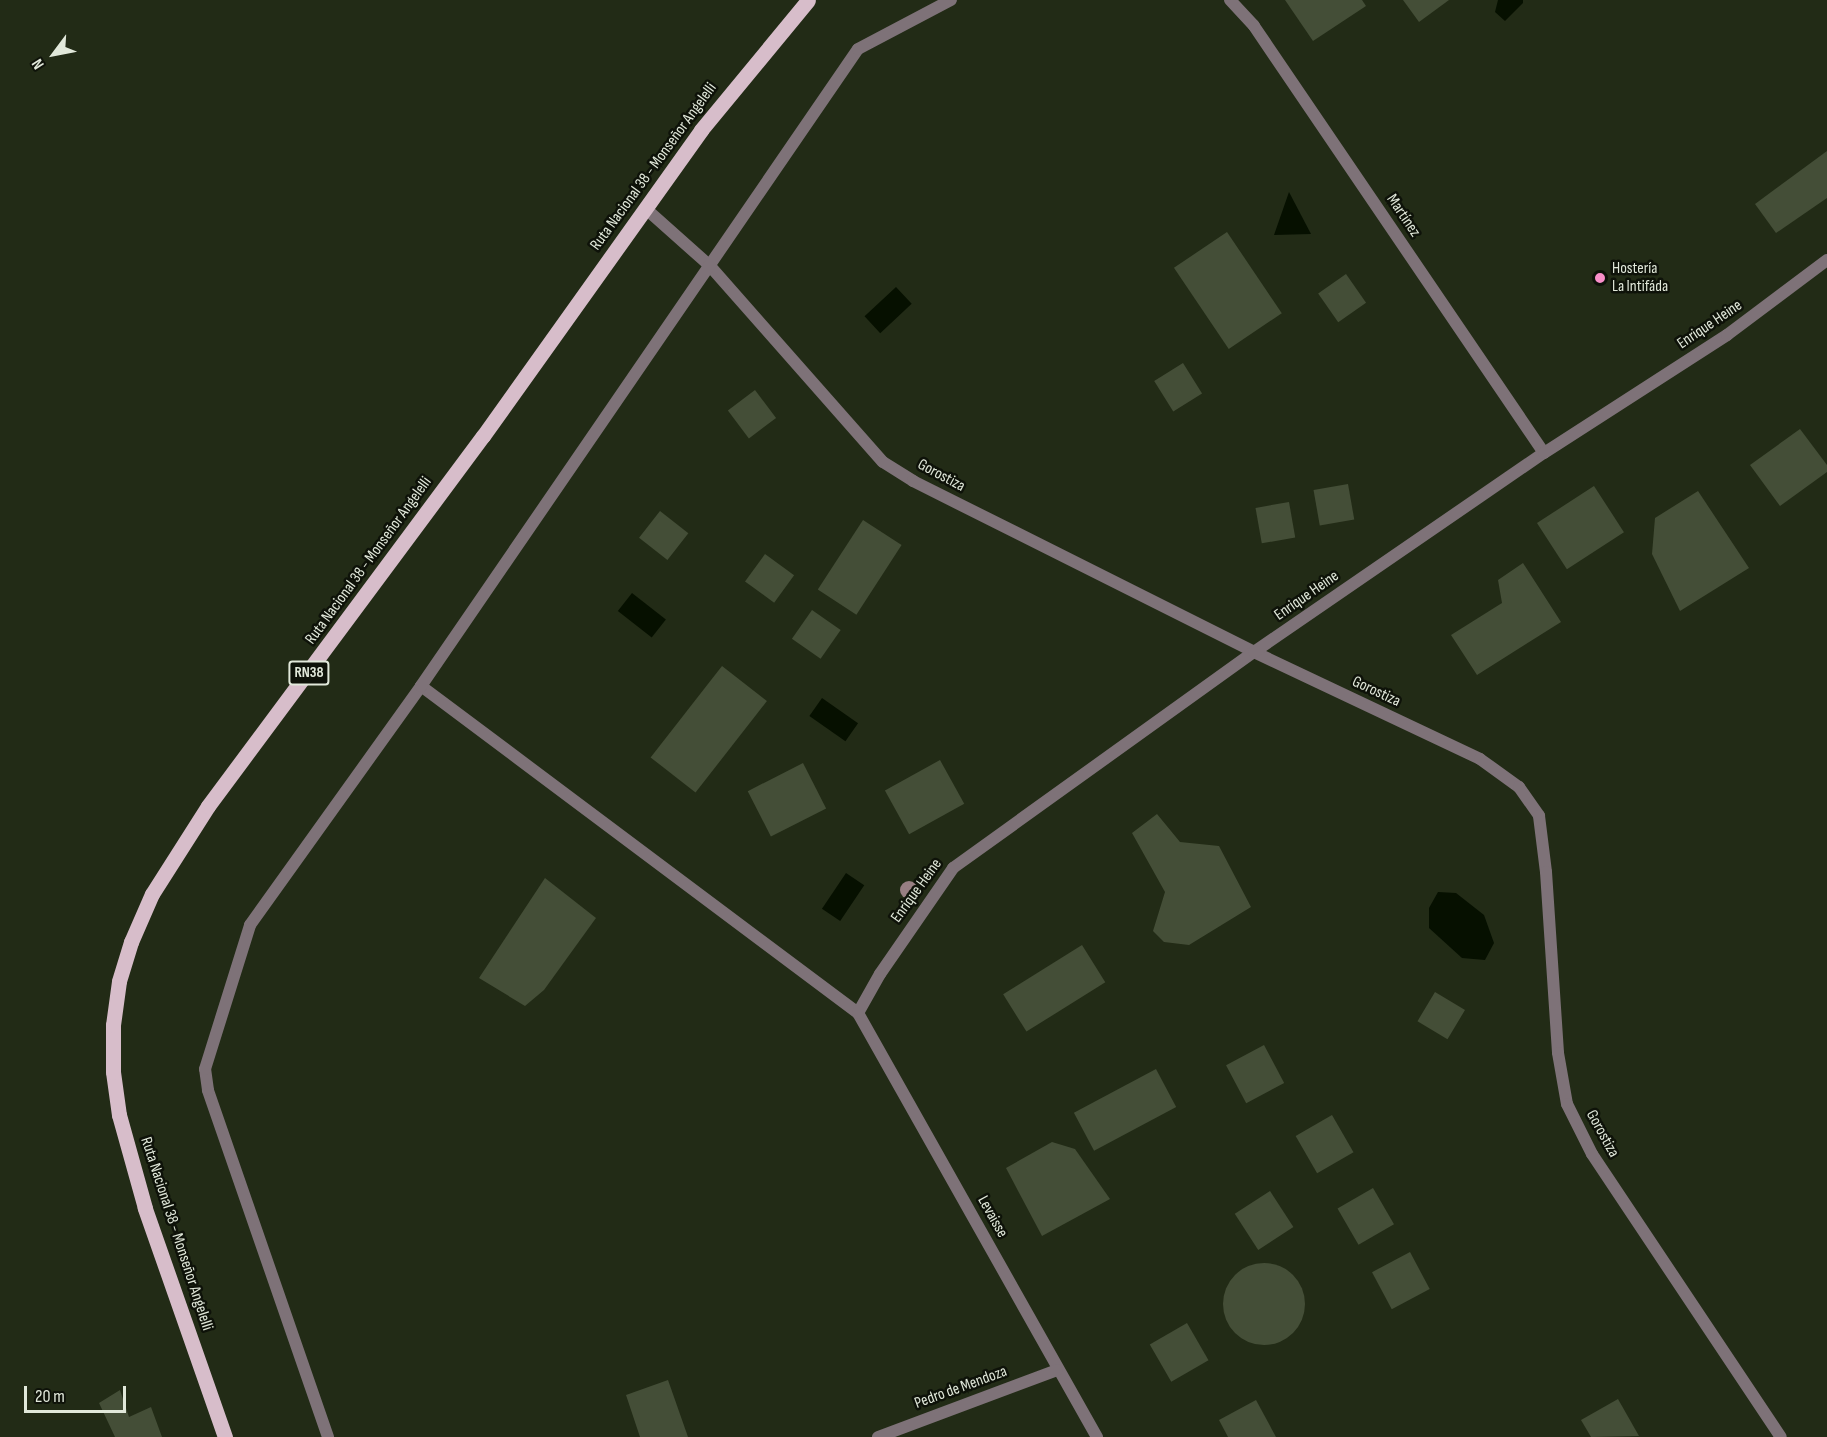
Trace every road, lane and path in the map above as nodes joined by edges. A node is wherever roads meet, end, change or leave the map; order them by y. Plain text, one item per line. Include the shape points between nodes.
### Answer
1 (808, 0) edge
2 (951, 0) edge
3 (1230, 0) edge
4 (645, 208) junction
5 (1827, 260) edge
6 (710, 266) junction
7 (1544, 453) junction
8 (1254, 652) junction
9 (421, 686) junction
10 (858, 1013) junction
11 (1057, 1370) junction
12 (225, 1437) edge
13 (328, 1437) edge
14 (878, 1437) edge
15 (1097, 1437) edge
16 (1781, 1437) edge

1 - 4 main road, Ruta Nacional 38 - Monseñor Angelelli / RN38 via 701,130
2 - 6 street via 858,49
3 - 7 street, Martínez via 1254,26
4 - 6 street, Gorostiza
4 - 12 main road, Ruta Nacional 38 - Monseñor Angelelli / RN38 via 318,663 208,806 152,894 131,942 119,981 113,1025 119,1115 145,1208
5 - 7 street, Enrique Heine via 1727,335
6 - 8 street, Gorostiza via 883,462 913,481
6 - 9 street
7 - 8 street, Enrique Heine
8 - 10 street, Enrique Heine via 953,868
8 - 16 street, Gorostiza via 1480,759 1519,787 1539,816 1558,1053 1567,1104 1592,1154
9 - 10 street, Levaisse
9 - 13 street via 250,925 205,1069 208,1090
10 - 11 street, Levaisse via 880,1046
11 - 14 street, Pedro de Mendoza
11 - 15 street, Levaisse

